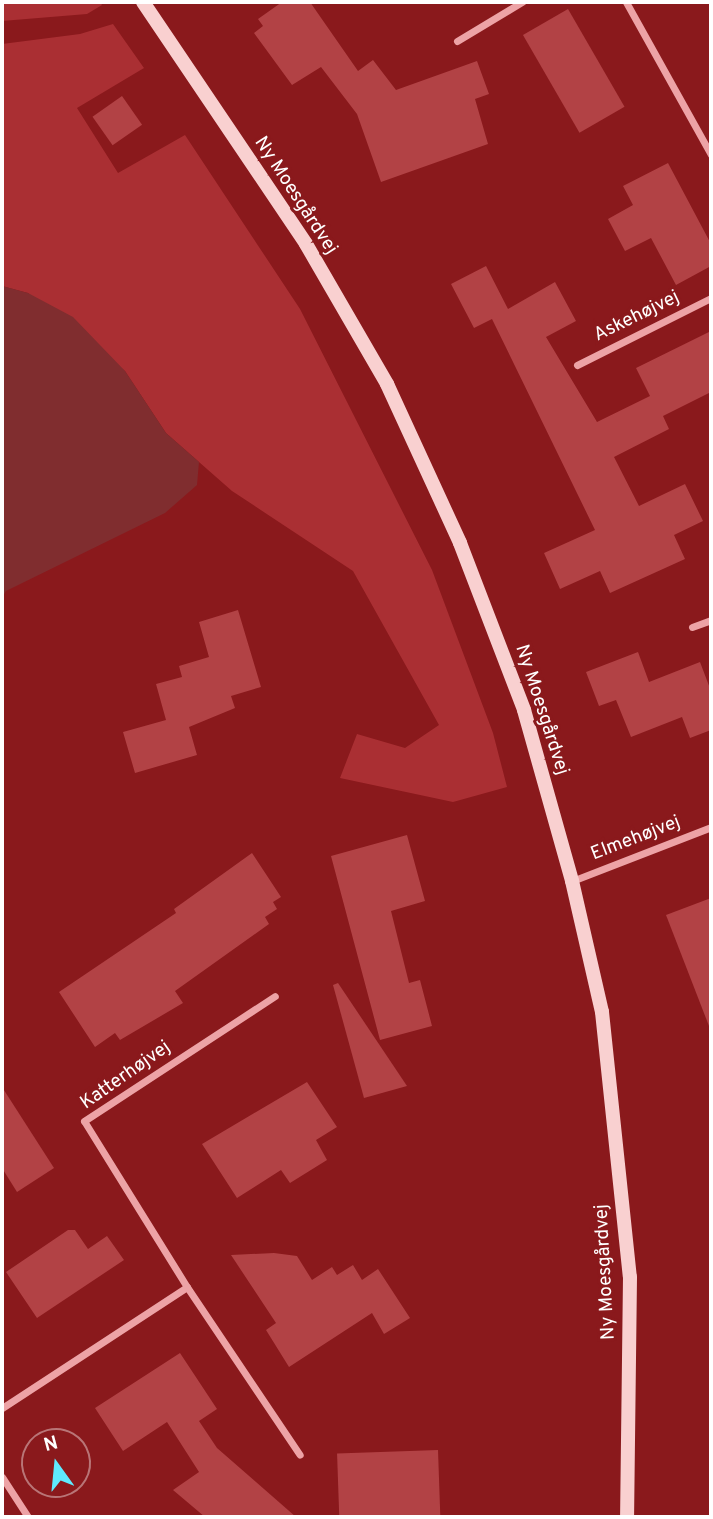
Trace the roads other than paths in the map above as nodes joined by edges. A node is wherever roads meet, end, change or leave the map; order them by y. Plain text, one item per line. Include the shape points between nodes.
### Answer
1 (143, 2) edge
2 (522, 2) edge
3 (626, 2) edge
4 (457, 41) dead end
5 (711, 155) edge
6 (711, 298) edge
7 (577, 365) dead end
8 (711, 620) edge
9 (692, 627) dead end
10 (711, 827) edge
11 (572, 881) junction
12 (275, 996) dead end
13 (187, 1287) junction
14 (2, 1408) edge
15 (300, 1455) dead end
16 (2, 1477) edge
17 (28, 1517) edge
18 (627, 1517) edge

1 - 11 street, Ny Moesgårdvej via 306,244 387,384 460,543 524,710
2 - 4 street
3 - 5 street
6 - 7 street, Askehøjvej
8 - 9 street
10 - 11 street, Elmehøjvej
11 - 18 street, Ny Moesgårdvej via 603,1013 630,1277
12 - 13 street, Katterhøjvej via 84,1121
13 - 14 street
13 - 15 street, Katterhøjvej
16 - 17 street

